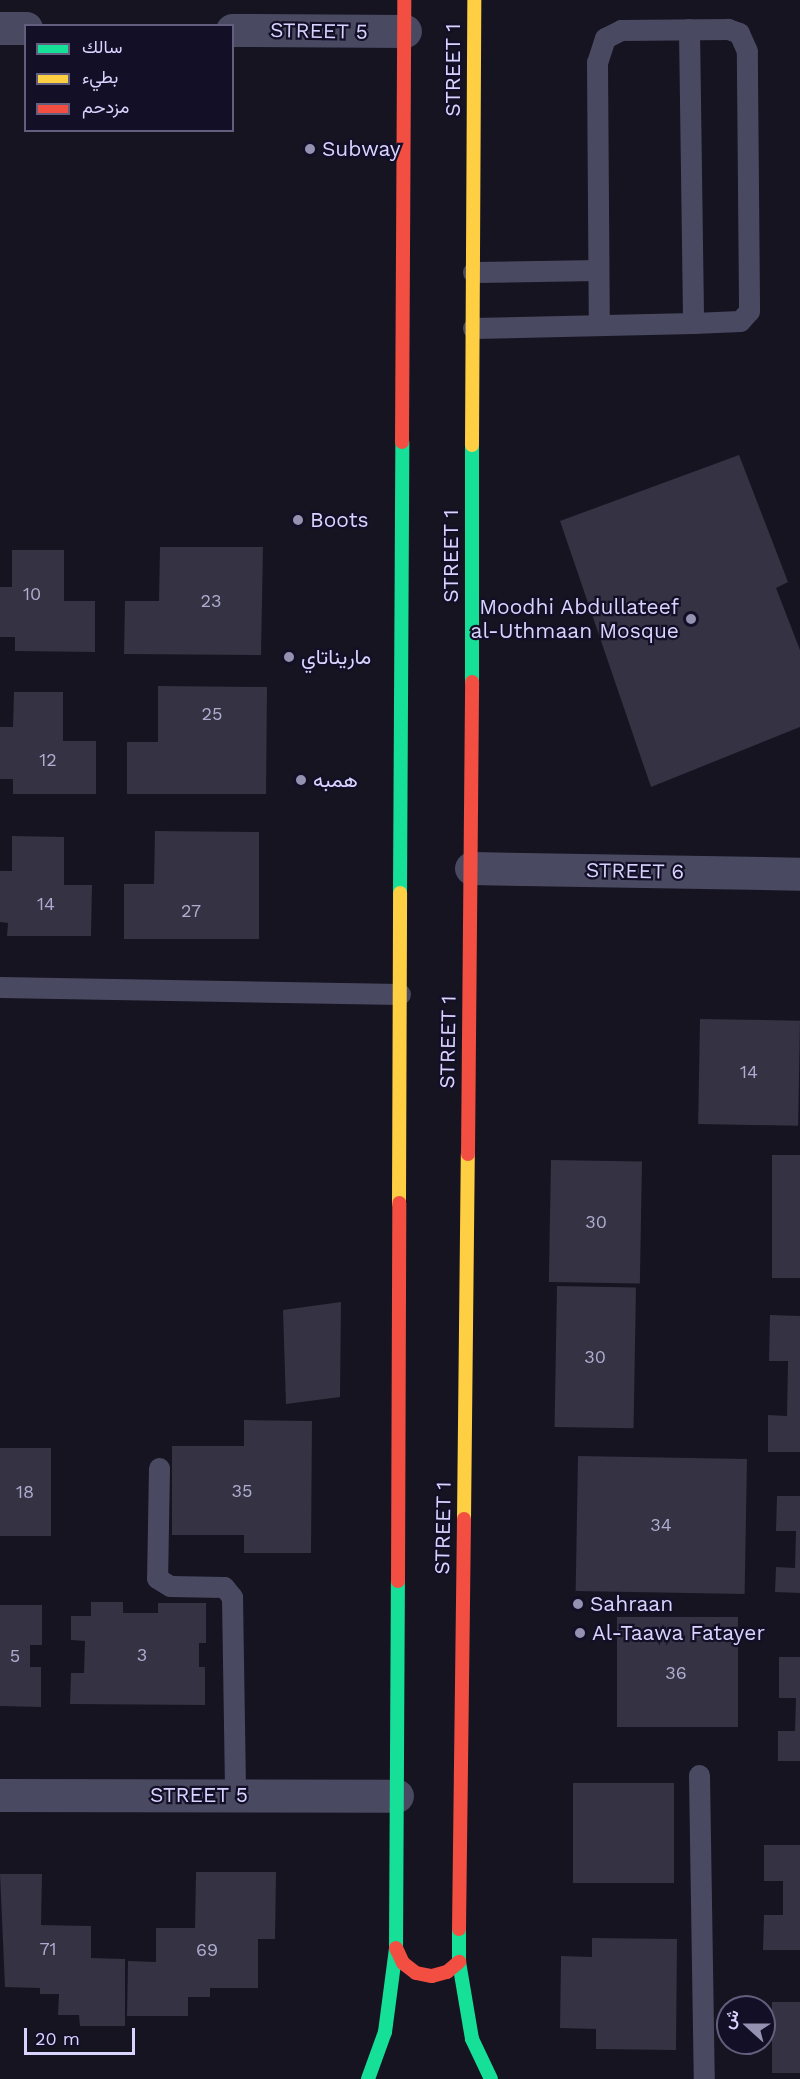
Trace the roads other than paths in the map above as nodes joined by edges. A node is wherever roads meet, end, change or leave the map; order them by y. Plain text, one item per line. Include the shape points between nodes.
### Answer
1 (474, 0) edge
2 (405, 16) edge
3 (0, 27) edge
4 (24, 28) edge
5 (689, 29) junction
6 (234, 30) edge
7 (598, 270) junction
8 (473, 272) junction
9 (693, 323) junction
10 (599, 325) junction
11 (473, 328) junction
12 (471, 868) junction
13 (800, 874) edge
14 (0, 987) edge
15 (400, 994) junction
16 (159, 1468) dead end
17 (699, 1775) dead end
18 (0, 1795) edge
19 (235, 1796) junction
20 (397, 1796) junction
21 (396, 1948) junction
22 (459, 1962) junction
23 (368, 2079) edge
24 (491, 2079) edge
25 (704, 2079) edge

1 - 8 street, STREET 1
2 - 6 street, STREET 5
2 - 15 street
3 - 4 street
5 - 7 lane via 621,30 605,38 600,50
5 - 9 lane
5 - 9 lane via 728,28 744,39 747,51 749,311 740,321
7 - 8 lane
7 - 10 lane
8 - 11 street, STREET 1
9 - 10 lane
10 - 11 lane
11 - 12 street, STREET 1
12 - 13 street, STREET 6
12 - 22 street, STREET 1
14 - 15 lane
15 - 20 street
16 - 19 lane via 157,1578 171,1586 224,1587 232,1597
17 - 25 lane
18 - 19 street, STREET 5
19 - 20 street, STREET 5
20 - 21 street
21 - 22 street via 403,1963 416,1973 432,1976 447,1972
21 - 23 street via 386,2032
22 - 24 street, STREET 1 via 472,2039

